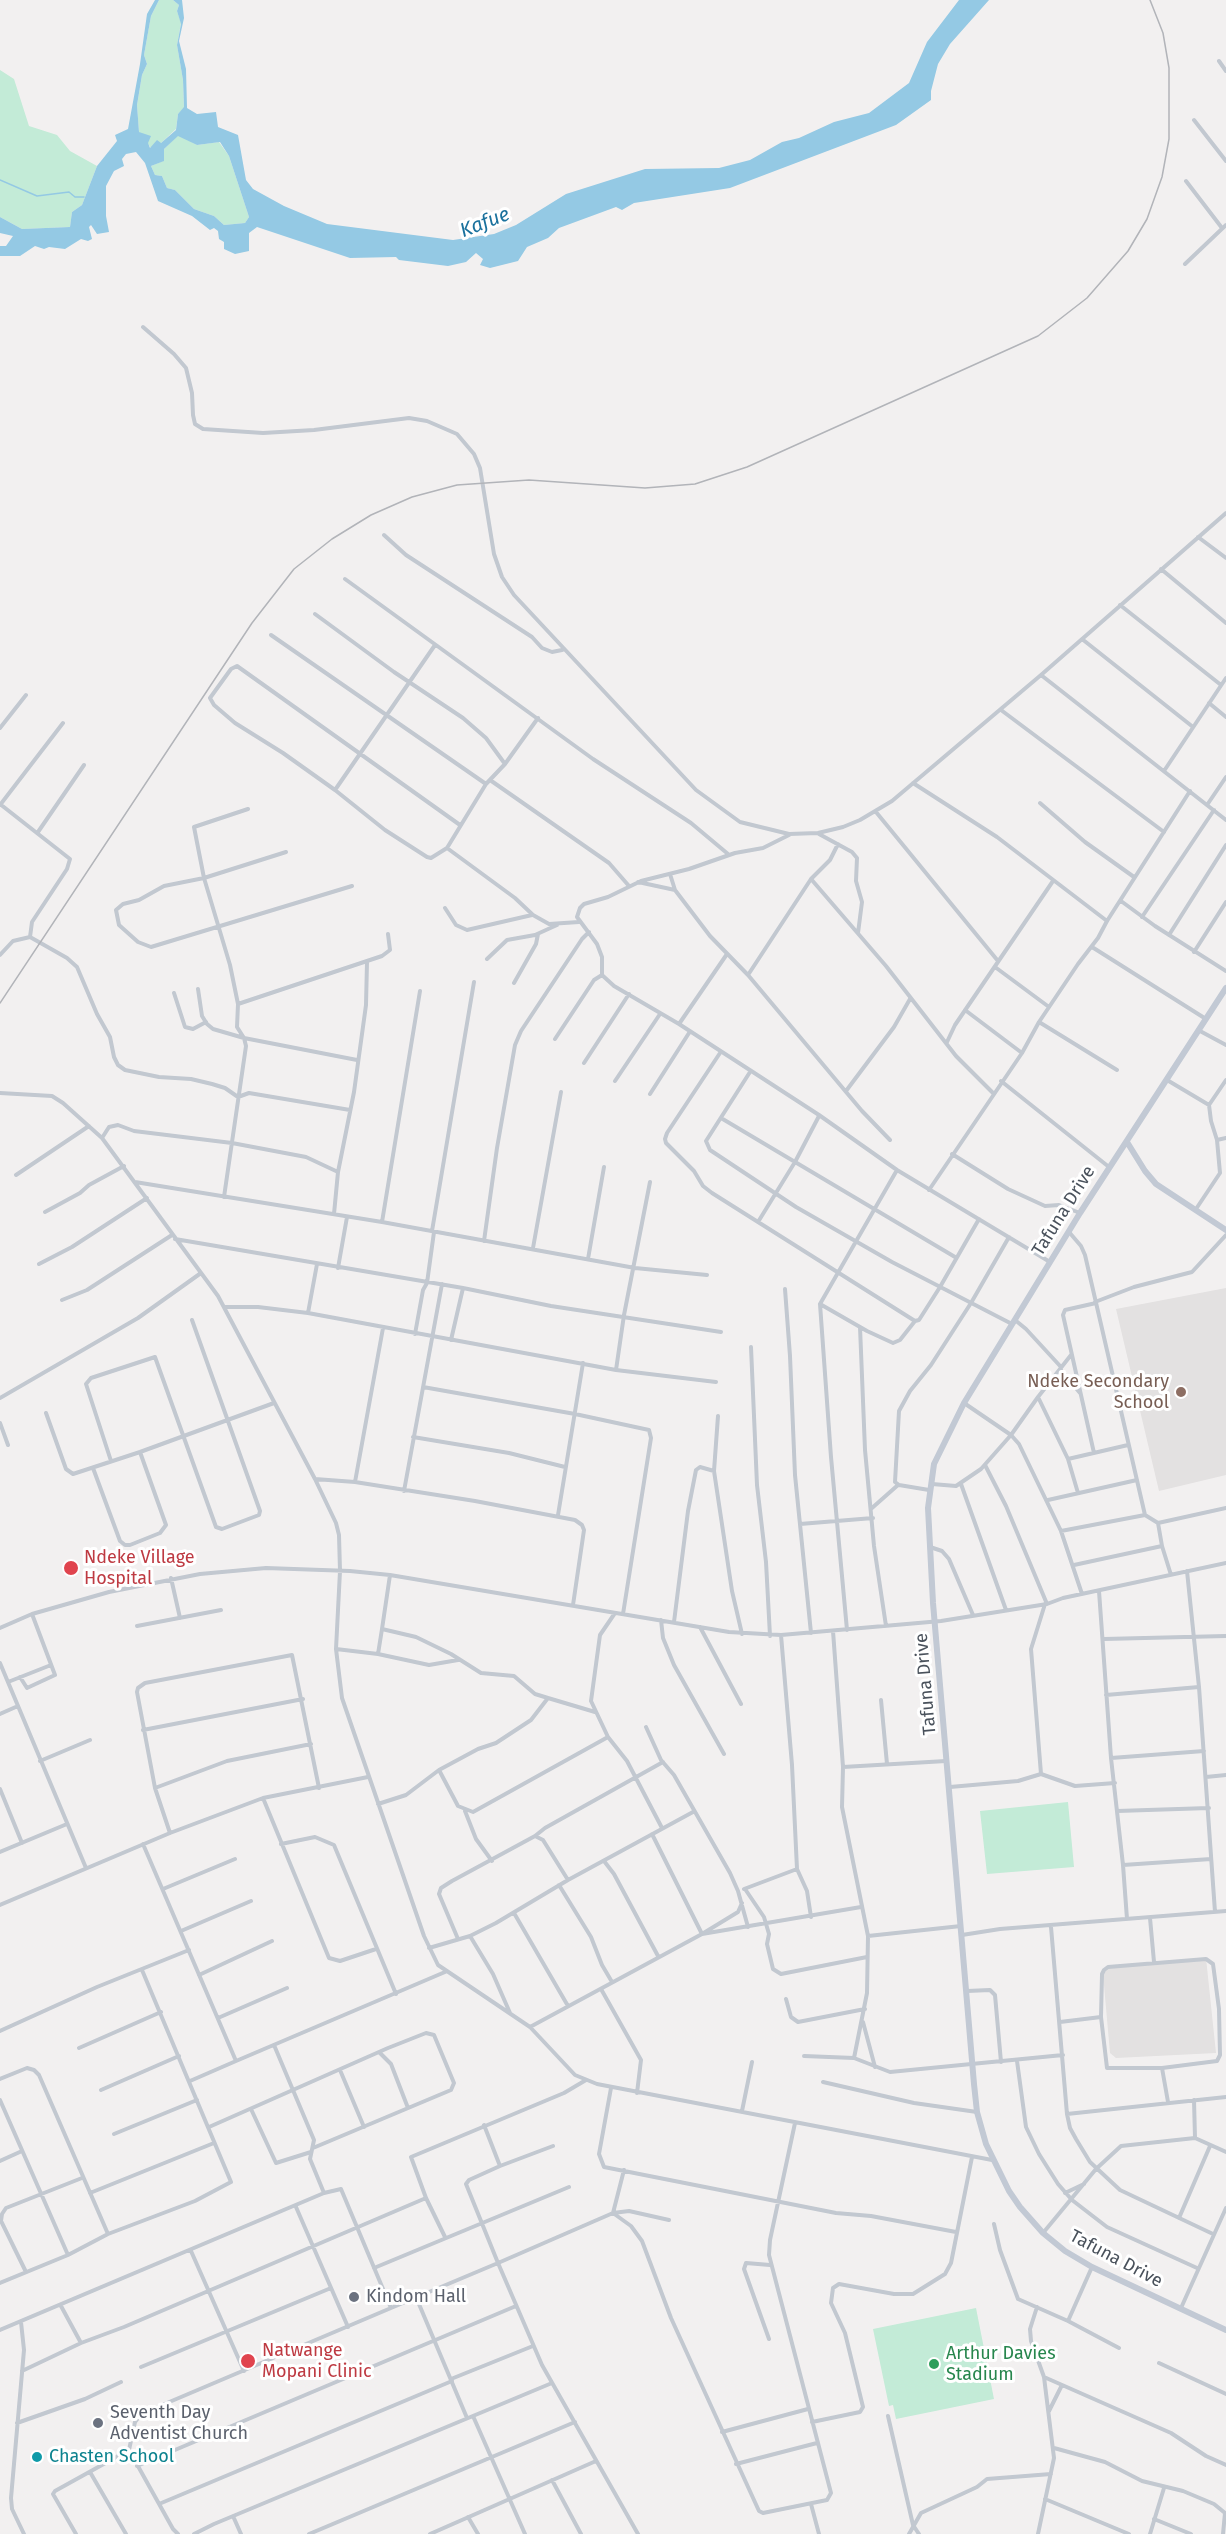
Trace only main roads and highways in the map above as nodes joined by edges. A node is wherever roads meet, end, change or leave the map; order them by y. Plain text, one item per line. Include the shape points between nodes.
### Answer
1 (1226, 988) edge
2 (1127, 1142) junction
3 (1226, 1230) edge
4 (1226, 2330) edge

1 - 2 main road, Tafuna Drive
2 - 3 main road via 1156,1184
2 - 4 main road, Tafuna Drive via 963,1403 938,1454 929,1487 935,1622 977,2112 992,2160 1015,2199 1043,2233 1065,2251

